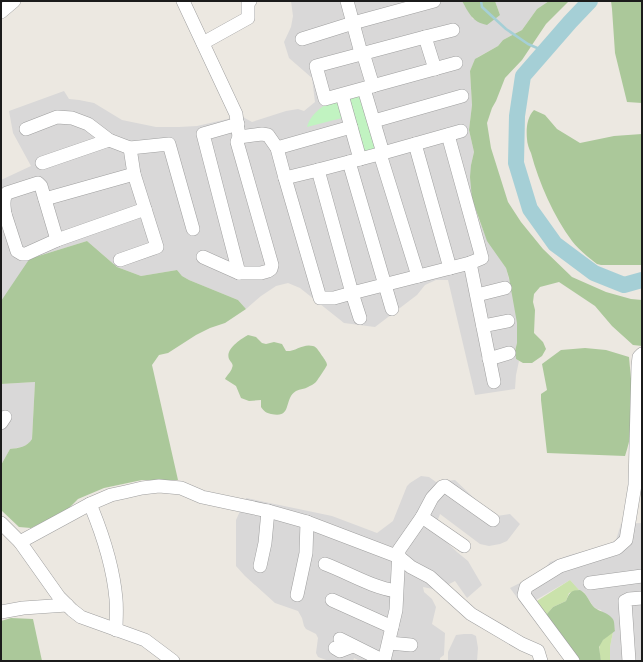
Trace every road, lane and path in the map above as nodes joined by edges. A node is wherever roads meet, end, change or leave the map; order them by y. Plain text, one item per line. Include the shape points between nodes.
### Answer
1 (14, 1) edge
2 (183, 1) edge
3 (250, 1) edge
4 (347, 1) edge
5 (434, 1) edge
6 (1, 12) edge
7 (353, 23) junction
8 (453, 30) dead end
9 (426, 37) junction
10 (302, 39) dead end
11 (203, 43) junction
12 (362, 53) junction
13 (456, 63) dead end
14 (435, 69) junction
15 (369, 87) junction
16 (342, 95) junction
17 (462, 96) dead end
18 (374, 120) junction
19 (238, 124) junction
20 (351, 127) junction
21 (26, 129) dead end
22 (461, 131) dead end
23 (448, 135) junction
24 (239, 137) junction
25 (109, 140) junction
26 (415, 144) junction
27 (130, 148) junction
28 (277, 148) junction
29 (381, 153) junction
30 (354, 161) junction
31 (42, 163) dead end
32 (318, 170) junction
33 (134, 174) junction
34 (285, 178) junction
35 (45, 199) junction
36 (145, 209) junction
37 (3, 215) edge
38 (193, 229) dead end
39 (57, 240) junction
40 (203, 257) dead end
41 (120, 260) dead end
42 (470, 263) junction
43 (450, 268) junction
44 (239, 274) junction
45 (418, 276) junction
46 (385, 285) junction
47 (505, 288) dead end
48 (352, 293) junction
49 (477, 295) junction
50 (392, 309) dead end
51 (360, 318) dead end
52 (508, 320) dead end
53 (483, 326) junction
54 (509, 354) dead end
55 (642, 354) edge
56 (489, 359) junction
57 (494, 382) dead end
58 (90, 504) junction
59 (268, 511) junction
60 (422, 517) junction
61 (493, 520) dead end
62 (308, 522) junction
63 (1, 523) edge
64 (20, 542) junction
65 (464, 546) dead end
66 (399, 557) junction
67 (325, 564) dead end
68 (260, 566) dead end
69 (642, 576) edge
70 (590, 583) dead end
71 (396, 591) junction
72 (297, 595) dead end
73 (642, 598) edge
74 (332, 600) dead end
75 (67, 605) junction
76 (1, 612) edge
77 (392, 627) junction
78 (116, 630) junction
79 (338, 643) dead end
80 (389, 643) junction
81 (411, 645) dead end
82 (173, 661) edge
83 (384, 661) edge
84 (541, 661) edge
85 (573, 661) edge
86 (629, 661) edge

1 - 6 street
2 - 11 street
3 - 11 street via 248,18
4 - 7 street
5 - 7 street
7 - 10 street
7 - 12 street
8 - 9 street
9 - 12 street
9 - 14 street
11 - 19 street via 236,114
12 - 15 street
12 - 16 street via 316,66 325,99
13 - 14 street
14 - 15 street
15 - 16 street
15 - 18 street
16 - 20 street
17 - 18 street
18 - 29 street
19 - 24 street
19 - 44 street via 204,134
20 - 28 street
20 - 30 street
21 - 25 street via 57,117 72,118 88,124
22 - 23 street
23 - 26 street
23 - 42 street via 482,258
24 - 28 street via 268,135
24 - 44 street via 237,142 272,269 268,272
25 - 27 street
25 - 31 street
26 - 29 street
26 - 43 street
27 - 33 street
27 - 38 street via 169,144
28 - 34 street
29 - 30 street
29 - 45 street
30 - 32 street
30 - 46 street
32 - 34 street
32 - 48 street
33 - 35 street
33 - 36 street
34 - 48 street via 320,298 334,298
35 - 37 street via 38,183 7,193
35 - 39 street
36 - 39 street
36 - 41 street via 157,247
37 - 39 street via 20,253 26,254
40 - 44 street
42 - 43 street
42 - 49 street
43 - 45 street
45 - 46 street
46 - 48 street
46 - 50 street
47 - 49 street
48 - 51 street
49 - 53 street
52 - 53 street
53 - 56 street
54 - 56 street
55 - 85 street via 638,366 635,485 626,540 617,548 560,566 526,587 524,595
56 - 57 street
58 - 59 street via 111,495 159,486 181,488 202,497
58 - 64 street
58 - 78 street via 104,538 112,568
59 - 62 street
59 - 68 street
60 - 61 street via 432,498 445,486
60 - 65 street
60 - 66 street via 399,550
62 - 66 street
62 - 72 street via 306,553
63 - 64 street
64 - 75 street
66 - 71 street
66 - 84 street via 411,568 430,577 471,614 538,651
67 - 71 street via 383,589
69 - 70 street
71 - 77 street via 396,610
73 - 86 street via 625,601
74 - 77 street
75 - 76 street
75 - 78 street via 82,617
77 - 80 street
78 - 82 street via 145,640
79 - 83 street via 340,651 353,646
80 - 81 street
80 - 83 street

